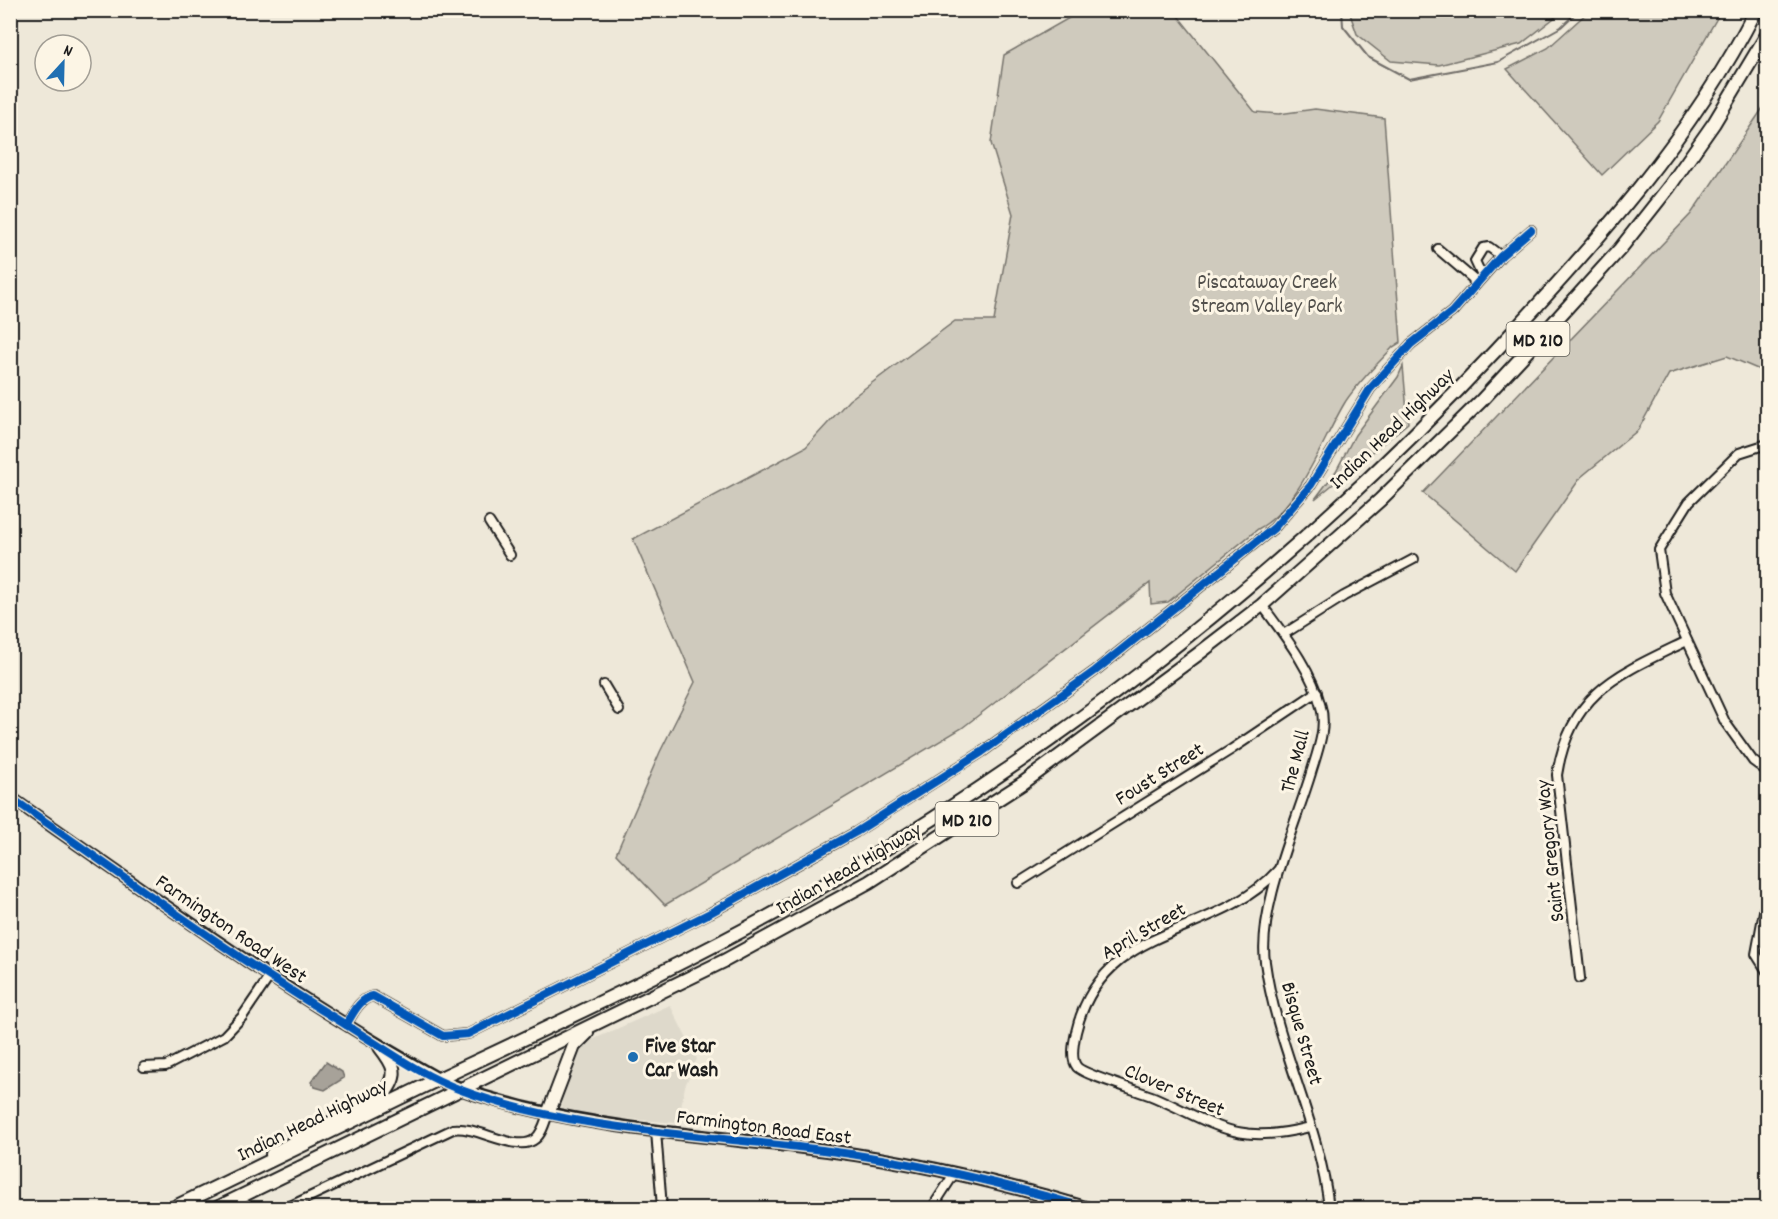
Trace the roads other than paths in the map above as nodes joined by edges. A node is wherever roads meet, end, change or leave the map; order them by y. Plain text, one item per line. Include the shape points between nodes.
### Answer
1 (1756, 10) edge
2 (1767, 33) edge
3 (1531, 230) dead end
4 (1438, 249) dead end
5 (1501, 256) junction
6 (1482, 276) junction
7 (1474, 284) junction
8 (1764, 445) dead end
9 (489, 522) dead end
10 (510, 555) dead end
11 (1414, 559) dead end
12 (1262, 605) junction
13 (1284, 634) junction
14 (1687, 641) junction
15 (604, 684) dead end
16 (1317, 692) junction
17 (619, 710) dead end
18 (1767, 772) edge
19 (10, 797) edge
20 (1281, 867) junction
21 (1018, 883) dead end
22 (1767, 890) edge
23 (1767, 973) edge
24 (270, 976) junction
25 (1580, 978) dead end
26 (626, 1009) junction
27 (346, 1025) junction
28 (380, 1047) junction
29 (1075, 1063) joint
30 (144, 1067) dead end
31 (438, 1079) junction
32 (461, 1090) junction
33 (548, 1114) junction
34 (1310, 1127) junction
35 (656, 1131) junction
36 (954, 1174) junction
37 (235, 1179) junction
38 (1042, 1196) junction
39 (173, 1209) edge
40 (217, 1209) edge
41 (286, 1209) edge
42 (662, 1209) edge
43 (932, 1209) edge
44 (1038, 1209) edge
45 (1087, 1209) edge
46 (1329, 1209) edge

1 - 31 highway, Indian Head Highway / MD 210 via 1678,137 1568,274 1451,399 1352,495 1145,670 995,779 843,874 711,946
2 - 12 highway, Indian Head Highway / MD 210 via 1714,123 1620,249 1424,458
3 - 5 street
4 - 7 street
5 - 6 street
5 - 6 street via 1489,247 1478,252 1475,261
6 - 7 street
7 - 27 street via 1471,293 1411,344 1370,389 1311,485 1274,528 1095,671 942,778 856,832 711,913 468,1034 443,1036 373,996 361,1003
8 - 14 street via 1739,453 1689,502 1659,550 1665,593
9 - 10 street
11 - 13 street
12 - 13 street, The Mall
12 - 26 highway, Indian Head Highway / MD 210 via 1023,783 908,857 791,926
13 - 16 street, The Mall
14 - 18 street via 1725,722 1753,761
14 - 25 street, Saint Gregory Way via 1606,683 1576,717 1562,746 1557,775
15 - 17 street
16 - 20 street, The Mall via 1323,717 1320,737
16 - 21 street, Foust Street
19 - 24 street, Farmington Road West
20 - 29 street, April Street via 1258,890 1145,945 1103,974 1087,999 1078,1025
20 - 34 street, Bisque Street via 1266,915 1265,963
22 - 23 street via 1756,954
24 - 27 street, Farmington Road West
24 - 30 street via 224,1036 166,1066
26 - 32 highway, Indian Head Highway / MD 210
26 - 33 highway via 578,1041
27 - 28 street, Farmington Road West
28 - 31 street, Farmington Road West
28 - 37 highway via 393,1063 394,1072 391,1086 382,1095 286,1144
29 - 34 street, Clover Street via 1087,1073 1136,1089 1225,1130 1267,1136
31 - 32 main road, Farmington Road East
31 - 37 highway, Indian Head Highway / MD 210
32 - 33 main road, Farmington Road East
32 - 40 highway, Indian Head Highway / MD 210
33 - 35 main road, Farmington Road East
33 - 41 street via 532,1142 513,1143 469,1129 453,1129
34 - 46 street, Bisque Street
35 - 36 main road, Farmington Road East via 850,1153
35 - 42 street
36 - 38 main road, Farmington Road East
36 - 43 street
37 - 39 highway, Indian Head Highway / MD 210
38 - 44 street
38 - 45 main road, Farmington Road East

